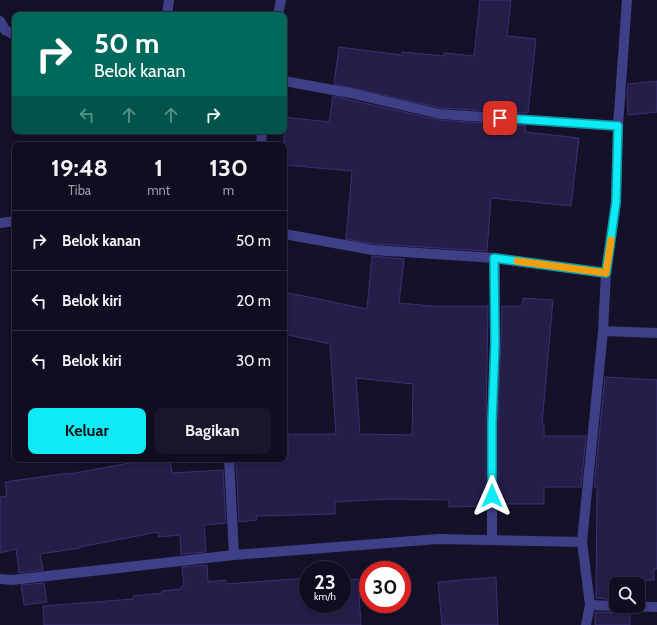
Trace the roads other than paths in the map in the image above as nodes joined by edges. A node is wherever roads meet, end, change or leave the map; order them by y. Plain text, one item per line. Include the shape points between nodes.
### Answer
1 (169, 0) edge
2 (281, 0) edge
3 (627, 0) edge
4 (167, 12) edge
5 (279, 12) edge
6 (0, 21) edge
7 (12, 34) edge
8 (287, 82) edge
9 (618, 126) junction
10 (12, 221) edge
11 (0, 223) edge
12 (287, 235) edge
13 (494, 258) junction
14 (606, 273) junction
15 (603, 331) junction
16 (657, 333) edge
17 (229, 462) edge
18 (492, 539) junction
19 (582, 542) junction
20 (234, 555) junction
21 (0, 579) edge
22 (590, 605) junction
23 (609, 606) edge
24 (645, 607) edge
25 (657, 607) edge
26 (586, 625) edge

1 - 4 street
2 - 5 street
3 - 9 street
6 - 7 street via 5,30
8 - 9 street via 440,114
9 - 14 street via 616,202
10 - 11 street
12 - 13 street via 373,250
13 - 14 street
13 - 18 street
14 - 15 street
15 - 16 street
15 - 19 street
17 - 20 street
18 - 19 street
18 - 20 street via 438,538
19 - 22 street
20 - 21 street via 12,580
22 - 23 street
22 - 26 street
24 - 25 street

